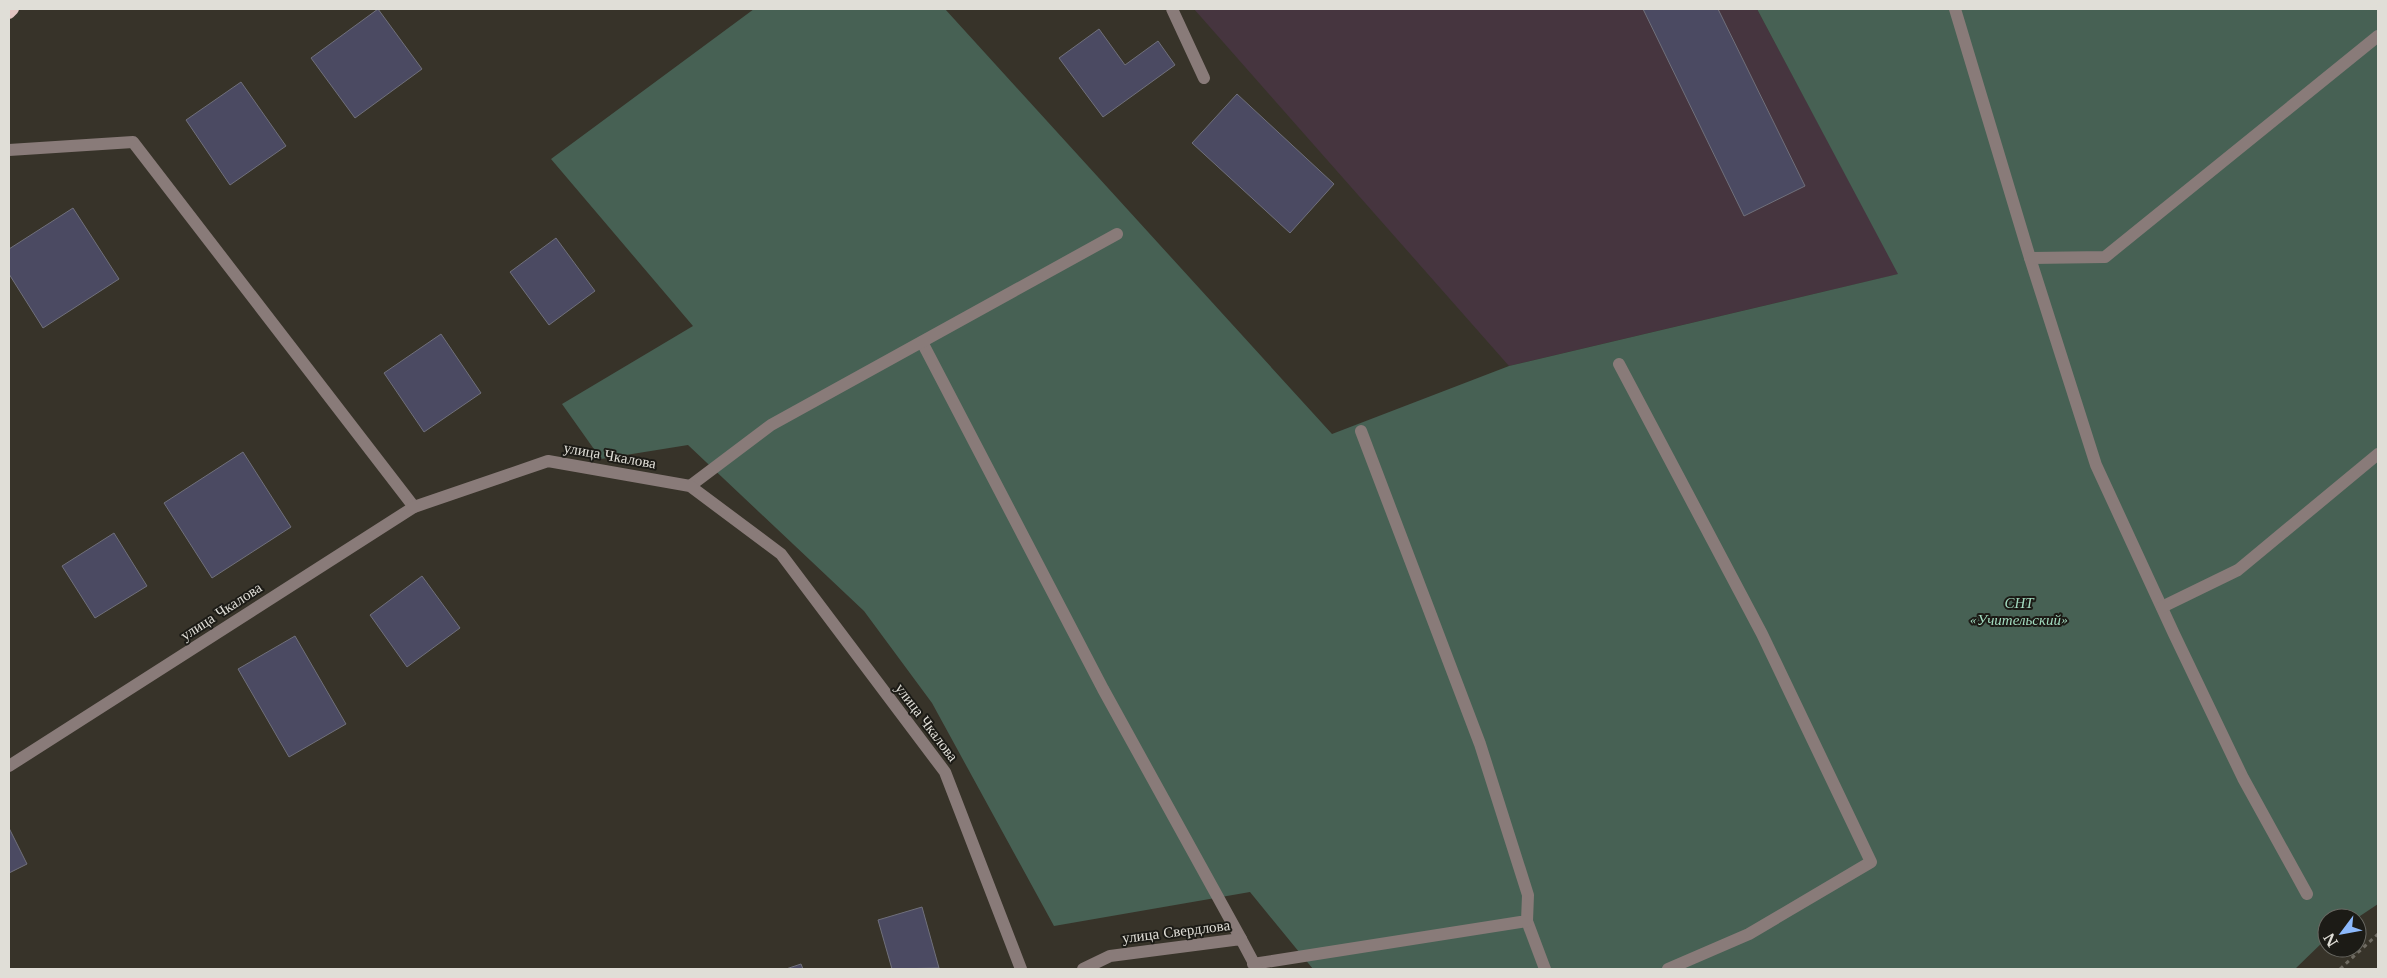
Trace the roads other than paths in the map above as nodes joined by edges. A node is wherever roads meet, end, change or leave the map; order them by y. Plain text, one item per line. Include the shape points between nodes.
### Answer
1 (13, 9) edge
2 (1172, 9) edge
3 (1955, 9) edge
4 (9, 13) edge
5 (2378, 36) edge
6 (1204, 78) dead end
7 (9, 150) edge
8 (1117, 234) dead end
9 (2030, 258) junction
10 (922, 342) junction
11 (1619, 364) dead end
12 (1361, 431) dead end
13 (2378, 454) edge
14 (690, 486) junction
15 (414, 507) junction
16 (2162, 607) junction
17 (9, 766) edge
18 (2307, 894) dead end
19 (1527, 921) junction
20 (1240, 939) junction
21 (1255, 966) edge
22 (1021, 969) edge
23 (1084, 969) edge
24 (1545, 969) edge
25 (1668, 969) edge

1 - 4 main road
2 - 6 street
3 - 9 street
5 - 9 street via 2105,257
7 - 15 street via 133,142
8 - 10 street
9 - 16 street via 2096,465
10 - 14 street via 771,425
10 - 20 street via 1103,689
11 - 25 street via 1762,634 1871,862 1749,934
12 - 19 street via 1480,744 1528,894
13 - 16 street via 2238,570
14 - 15 street, улица Чкалова via 548,461
14 - 22 street, улица Чкалова via 781,554 945,772
15 - 17 street, улица Чкалова
16 - 18 street via 2243,778
19 - 21 street
19 - 24 street
20 - 21 street, улица Свердлова
20 - 23 street, улица Свердлова via 1110,956

